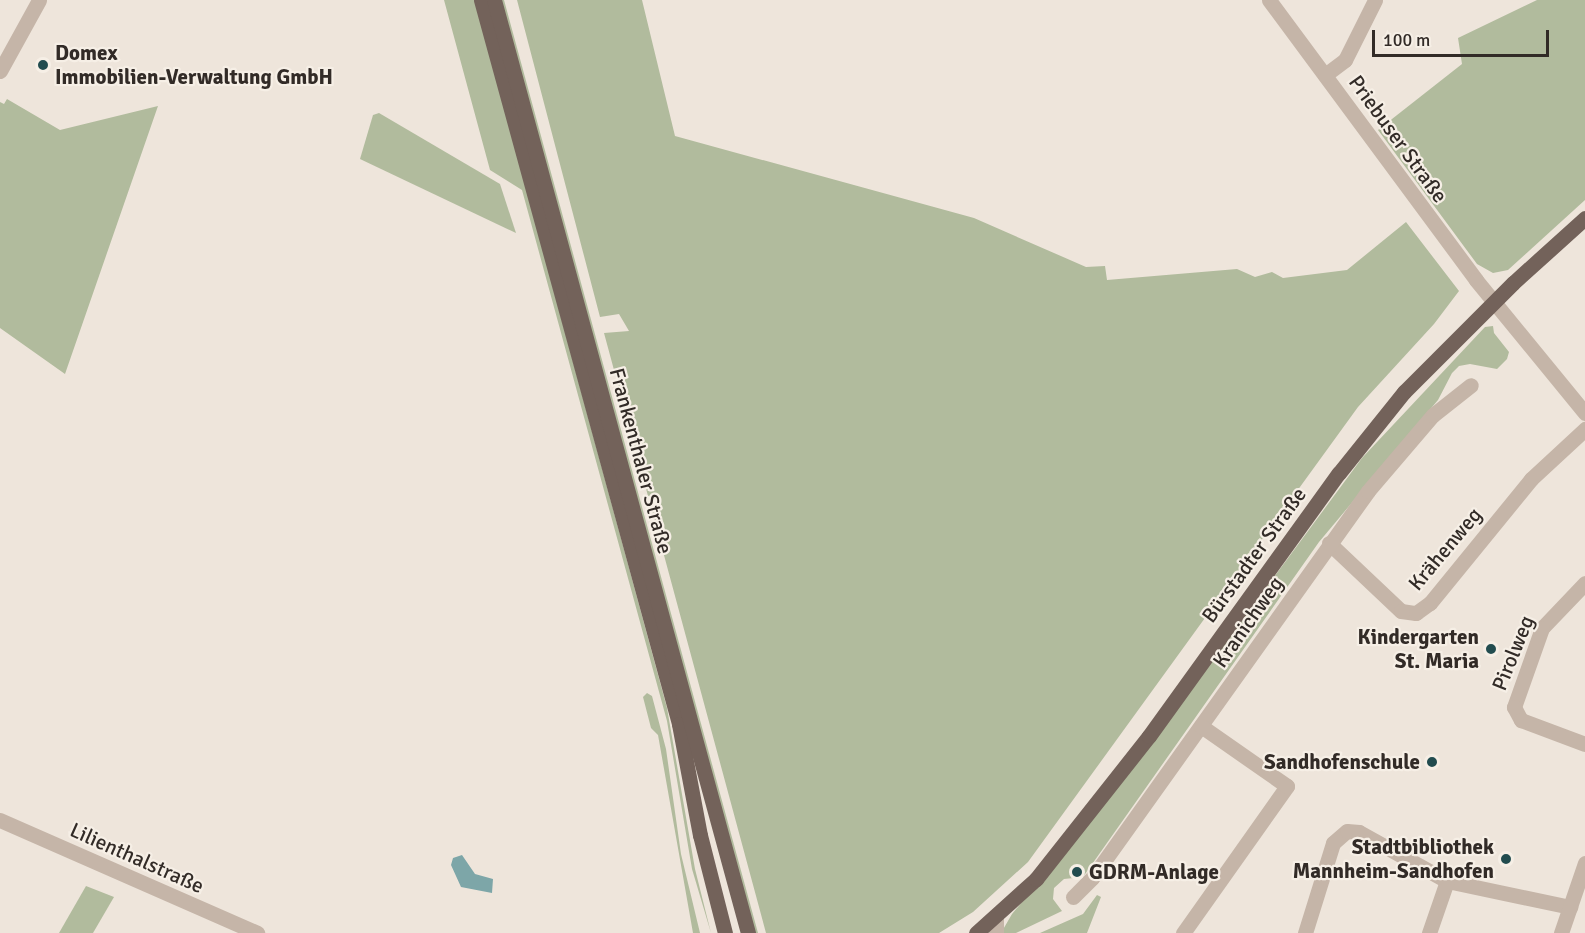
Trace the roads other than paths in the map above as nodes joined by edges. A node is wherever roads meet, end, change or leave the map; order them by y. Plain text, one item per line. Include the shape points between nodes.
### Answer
1 (39, 0) edge
2 (481, 0) edge
3 (494, 0) edge
4 (1269, 0) edge
5 (1375, 0) edge
6 (0, 71) edge
7 (1325, 75) junction
8 (1585, 218) edge
9 (1493, 302) junction
10 (1470, 385) dead end
11 (1584, 411) edge
12 (1585, 429) edge
13 (1329, 543) junction
14 (1585, 583) edge
15 (1201, 726) junction
16 (1585, 744) edge
17 (0, 820) edge
18 (1585, 863) edge
19 (1447, 881) junction
20 (1073, 897) dead end
21 (1570, 907) junction
22 (996, 925) edge
23 (257, 933) edge
24 (725, 933) edge
25 (748, 933) edge
26 (976, 933) edge
27 (1183, 933) edge
28 (1305, 933) edge
29 (1429, 933) edge
30 (1561, 933) edge

1 - 6 street
2 - 24 main road, Frankenthaler Straße via 678,724
3 - 25 main road, Frankenthaler Straße
4 - 7 street, Priebuser Straße
5 - 7 street via 1345,60
7 - 9 street, Priebuser Straße
8 - 9 main road, Bürstadter Straße
9 - 11 street, Priebuser Straße
9 - 22 main road, Bürstadter Straße via 1404,392 1339,473 1149,736
10 - 13 street, Kranichweg via 1433,415
12 - 13 street, Krähenweg via 1531,479 1430,603 1416,613 1401,611
13 - 15 street, Kranichweg
14 - 16 street, Pirolweg via 1542,628 1514,707 1521,720
15 - 20 street, Kranichweg via 1092,878
15 - 27 street via 1287,786
17 - 23 street, Lilienthalstraße
18 - 21 street
19 - 21 street
19 - 28 street via 1359,832 1347,831 1333,843
19 - 29 street
21 - 30 street
22 - 26 main road, Bürstadter Straße

